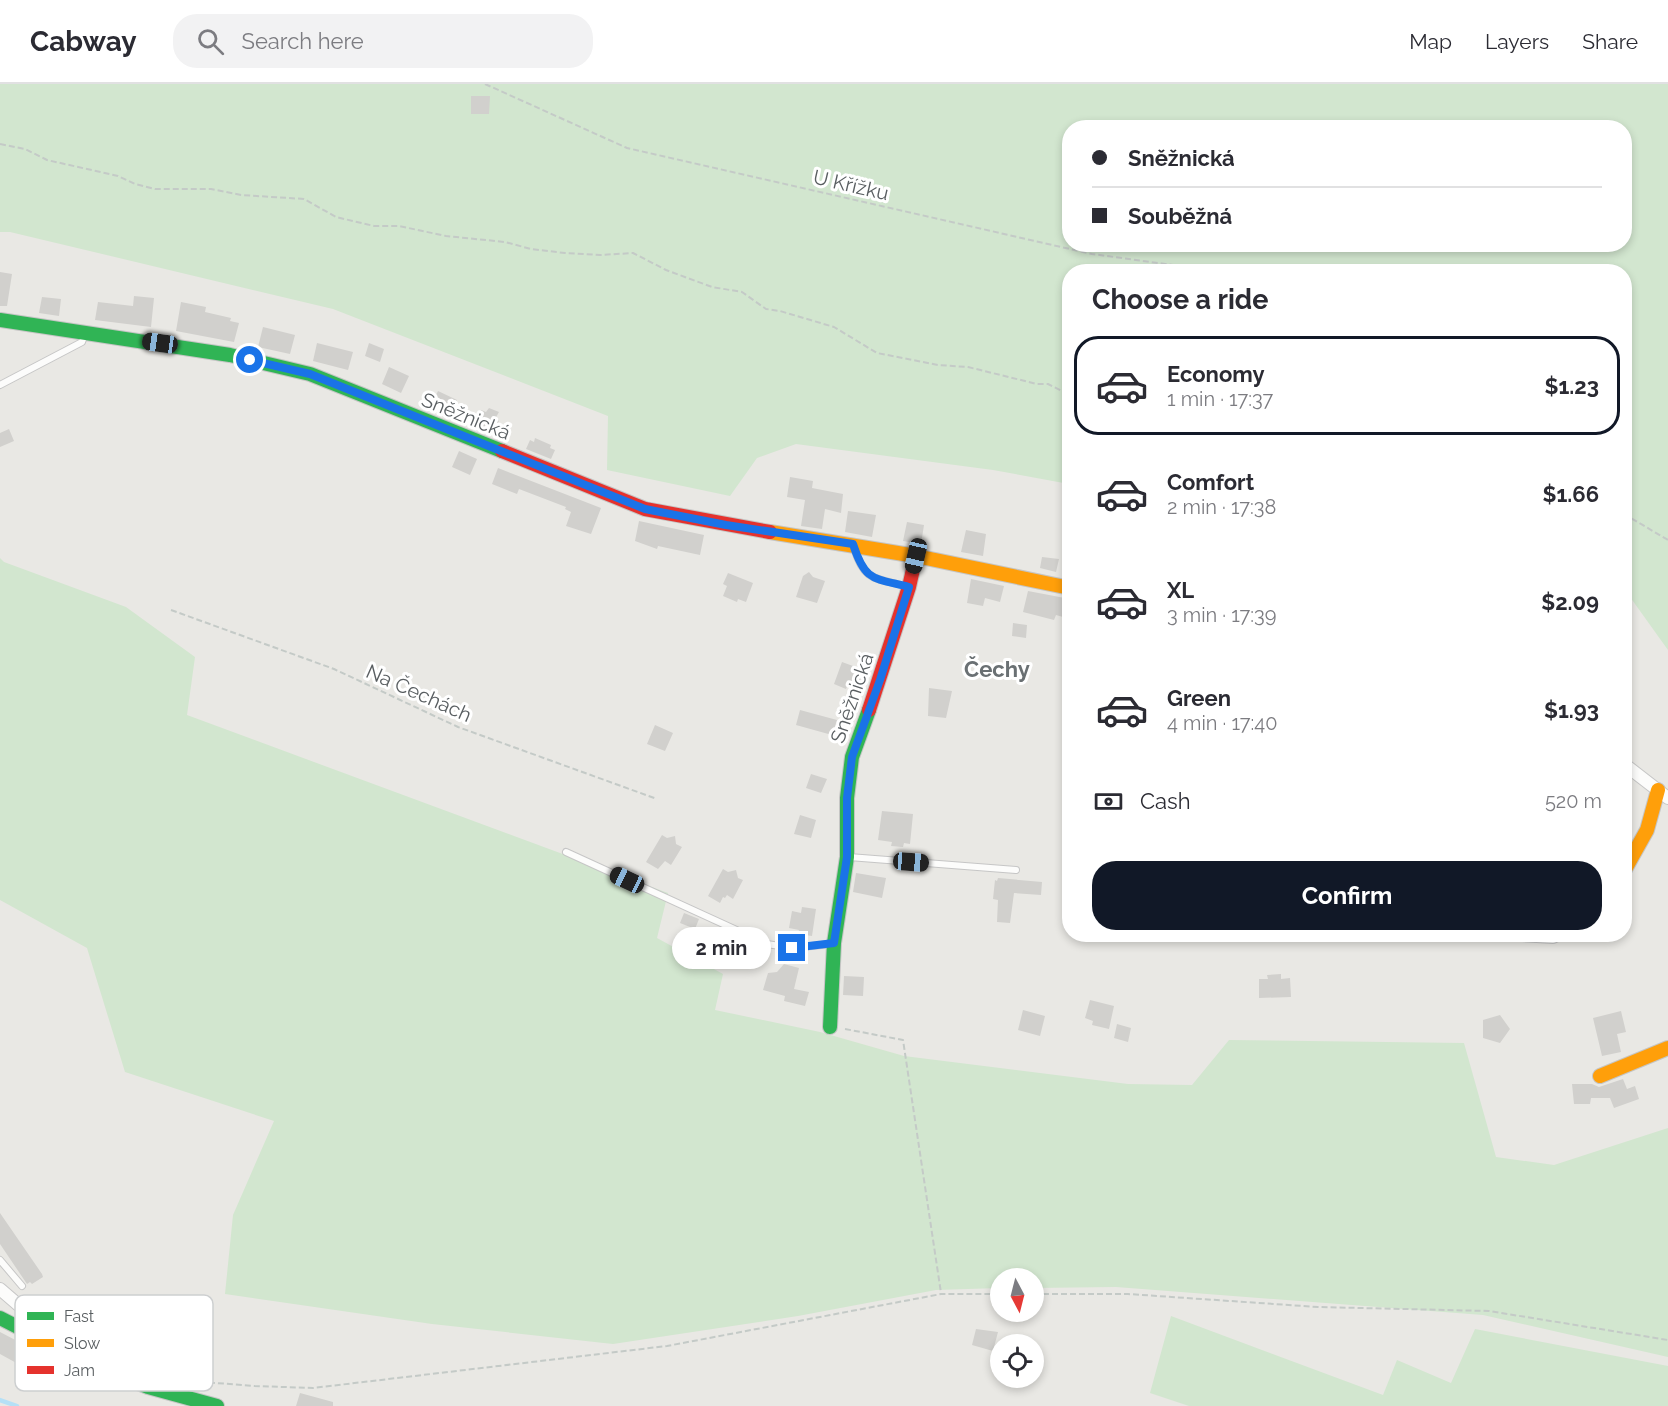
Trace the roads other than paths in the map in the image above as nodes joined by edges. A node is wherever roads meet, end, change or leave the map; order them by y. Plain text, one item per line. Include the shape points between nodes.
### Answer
1 (0, 320) edge
2 (86, 333) junction
3 (0, 385) edge
4 (853, 544) junction
5 (916, 556) junction
6 (1062, 586) edge
7 (909, 587) junction
8 (1632, 770) edge
9 (1663, 794) edge
10 (566, 852) dead end
11 (847, 857) junction
12 (1632, 857) edge
13 (1016, 870) dead end
14 (834, 943) junction
15 (830, 1027) road end
16 (1668, 1048) edge
17 (1600, 1076) dead end
18 (0, 1260) edge
19 (22, 1286) dead end
20 (0, 1289) edge
21 (15, 1302) edge
22 (0, 1318) edge
23 (15, 1326) edge
24 (163, 1391) edge
25 (217, 1406) edge

1 - 2 street, Sněžnická
2 - 3 lane via 82,342
2 - 4 street, Sněžnická via 195,349 310,374 645,509
4 - 5 street, Sněžnická
4 - 7 lane via 859,564 870,577
5 - 6 street, Sněžnická
5 - 7 street, Sněžnická
7 - 11 street, Sněžnická via 852,757
8 - 9 street
9 - 12 street
10 - 14 lane via 767,945 792,948
11 - 13 lane
11 - 14 street, Sněžnická
14 - 15 street, Sněžnická
16 - 17 street
18 - 19 lane
20 - 21 street
22 - 23 street
24 - 25 street

